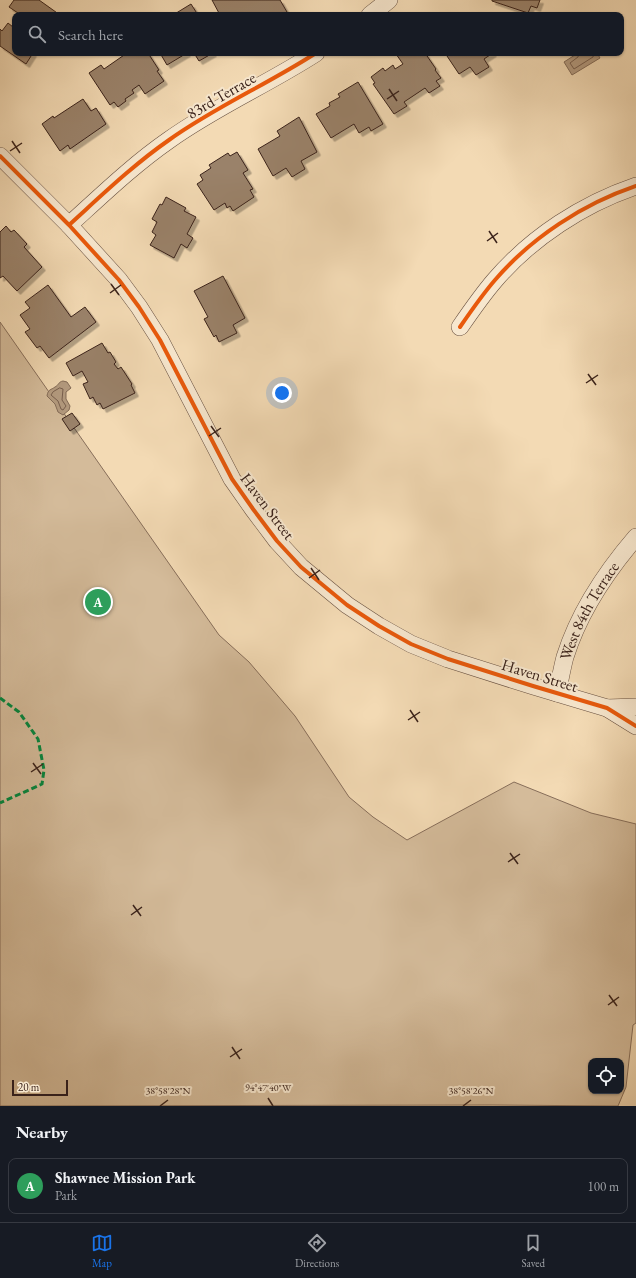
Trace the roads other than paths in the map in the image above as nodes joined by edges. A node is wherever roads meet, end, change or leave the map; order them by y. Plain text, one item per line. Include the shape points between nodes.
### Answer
1 (389, 0) edge
2 (374, 12) edge
3 (311, 56) edge
4 (0, 156) edge
5 (636, 186) edge
6 (69, 225) junction
7 (460, 327) dead end
8 (636, 537) edge
9 (558, 693) junction
10 (636, 707) edge
11 (607, 708) junction
12 (636, 726) edge

1 - 2 street
3 - 6 street, 83rd Terrace via 169,140 134,166
4 - 6 street, Haven Street
5 - 7 street via 599,200 544,234 495,280
6 - 9 street, Haven Street via 119,280 139,307 200,414 232,480 277,541 302,567 348,605 411,644 448,659
8 - 9 street, West 84th Terrace via 599,586 578,623 565,657
9 - 11 street, Haven Street
10 - 11 street, Haven Street
11 - 12 street, Haven Street

